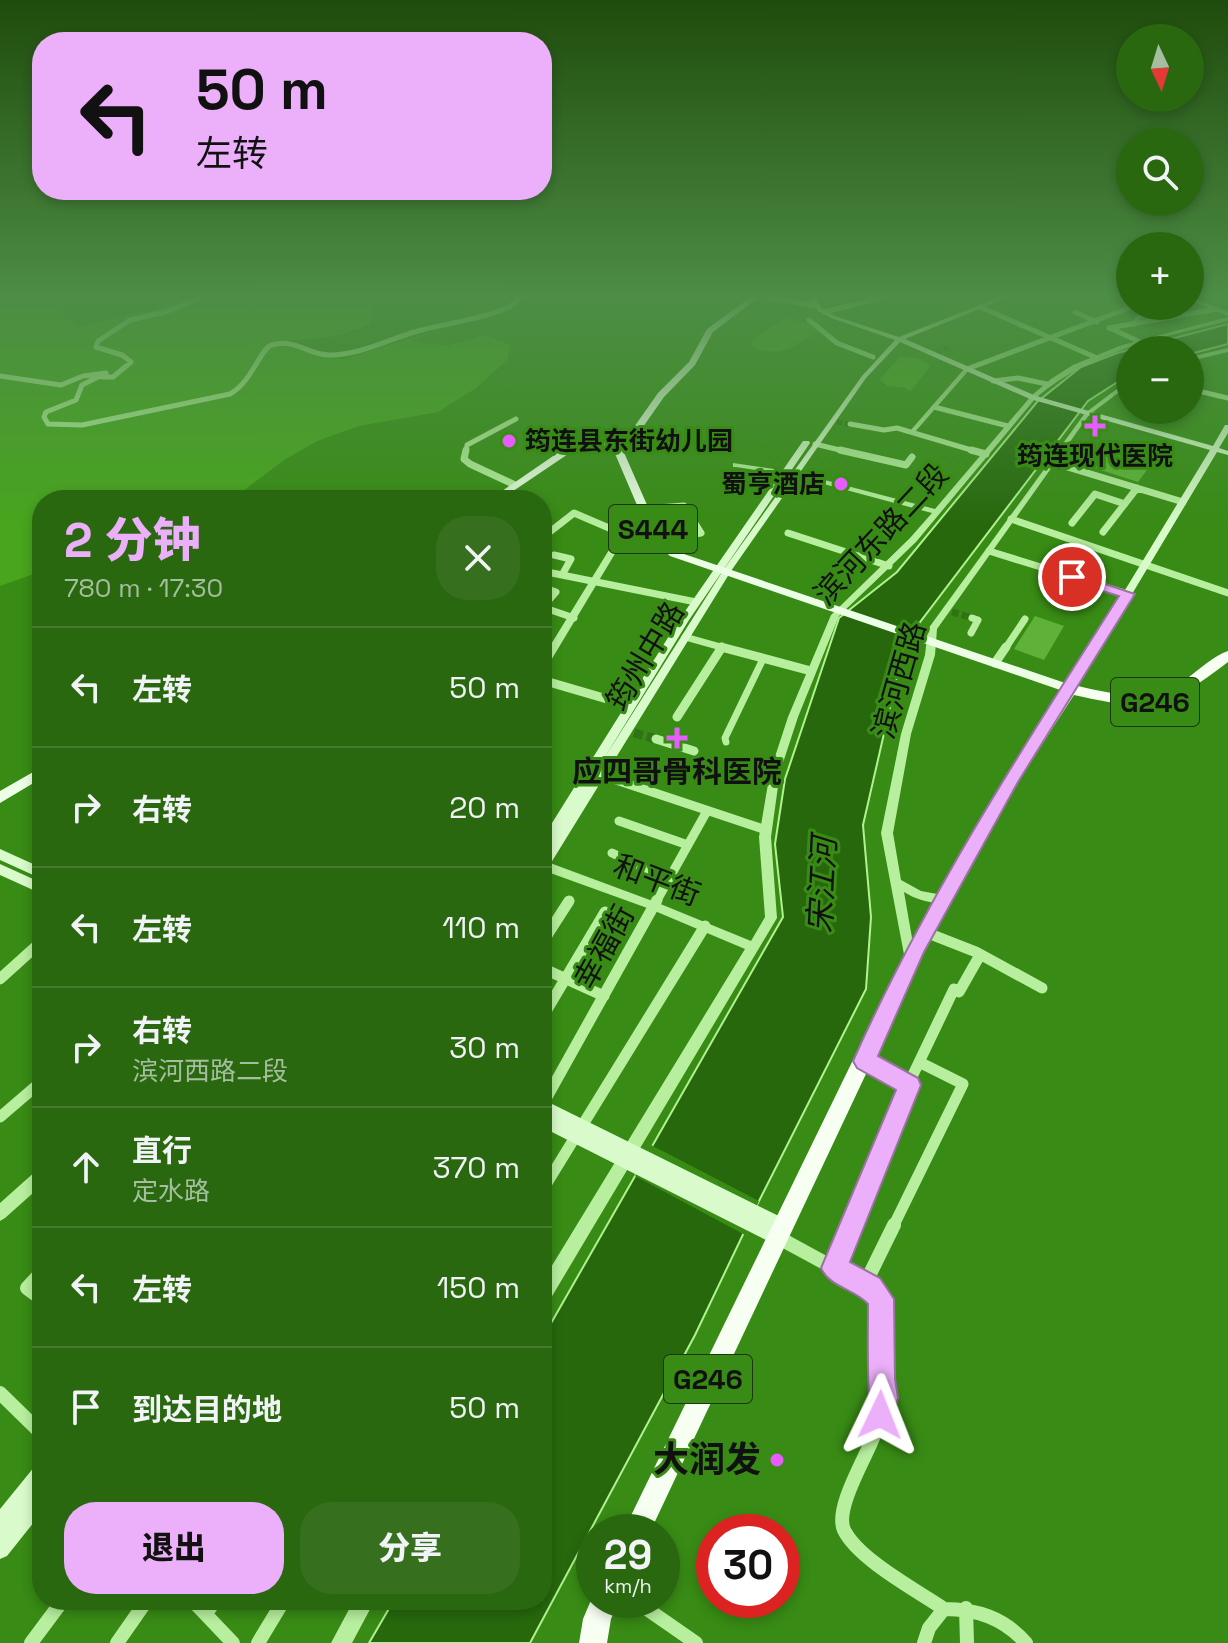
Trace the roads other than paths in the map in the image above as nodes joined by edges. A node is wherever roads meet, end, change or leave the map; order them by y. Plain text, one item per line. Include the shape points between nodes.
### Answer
1 (101, 374) edge
2 (105, 374) edge
3 (117, 374) edge
4 (254, 374) edge
5 (682, 374) edge
6 (861, 374) edge
7 (867, 374) edge
8 (963, 374) edge
9 (977, 374) edge
10 (1065, 374) edge
11 (0, 376) edge
12 (102, 377) junction
13 (993, 381) junction
14 (1047, 384) junction
15 (1116, 391) edge
16 (1204, 392) edge
17 (1035, 398) junction
18 (1228, 398) edge
19 (934, 407) junction
20 (1084, 413) junction
21 (516, 419) dead end
22 (850, 424) tunnel mouth
23 (1008, 426) junction
24 (1228, 427) edge
25 (912, 432) junction
26 (815, 444) junction
27 (617, 447) junction
28 (1214, 449) junction
29 (1228, 453) edge
30 (986, 454) junction
31 (912, 457) dead end
32 (1051, 462) junction
33 (736, 465) dead end
34 (789, 473) junction
35 (515, 485) junction
36 (1137, 488) junction
37 (508, 490) edge
38 (1183, 502) junction
39 (1125, 504) junction
40 (646, 512) junction
41 (938, 512) junction
42 (1011, 519) junction
43 (1072, 523) dead end
44 (552, 530) edge
45 (1103, 532) dead end
46 (788, 533) dead end
47 (623, 534) junction
48 (657, 540) junction
49 (989, 551) junction
50 (554, 555) dead end
51 (1147, 564) junction
52 (889, 566) junction
53 (722, 570) junction
54 (552, 573) edge
55 (562, 575) junction
56 (596, 581) junction
57 (1228, 593) edge
58 (1128, 594) junction
59 (696, 602) junction
60 (552, 610) edge
61 (839, 610) junction
62 (574, 618) junction
63 (972, 618) dead end
64 (1025, 619) dead end
65 (971, 633) dead end
66 (685, 637) junction
67 (929, 642) junction
68 (722, 647) junction
69 (552, 652) edge
70 (1228, 655) edge
71 (763, 659) junction
72 (995, 663) junction
73 (811, 671) junction
74 (552, 683) edge
75 (1070, 689) junction
76 (631, 706) junction
77 (677, 717) dead end
78 (656, 739) tunnel mouth
79 (726, 742) dead end
80 (694, 751) dead end
81 (601, 775) junction
82 (32, 778) edge
83 (0, 798) edge
84 (707, 811) junction
85 (619, 821) dead end
86 (766, 830) junction
87 (552, 833) edge
88 (688, 845) junction
89 (552, 851) edge
90 (612, 853) dead end
91 (0, 854) edge
92 (0, 869) edge
93 (32, 869) edge
94 (552, 870) edge
95 (668, 880) junction
96 (896, 883) junction
97 (32, 884) edge
98 (944, 899) junction
99 (569, 901) dead end
100 (654, 906) junction
101 (605, 912) dead end
102 (705, 926) junction
103 (552, 927) edge
104 (925, 932) junction
105 (753, 947) junction
106 (32, 950) edge
107 (980, 955) junction
108 (910, 962) junction
109 (552, 973) edge
110 (564, 978) junction
111 (0, 979) edge
112 (1042, 988) dead end
113 (604, 996) junction
114 (552, 1000) edge
115 (864, 1061) junction
116 (919, 1062) junction
117 (910, 1085) junction
118 (552, 1088) edge
119 (32, 1090) edge
120 (552, 1113) edge
121 (0, 1117) edge
122 (552, 1122) edge
123 (581, 1132) junction
124 (636, 1159) junction
125 (552, 1176) edge
126 (32, 1184) edge
127 (0, 1213) edge
128 (778, 1231) junction
129 (834, 1268) junction
130 (552, 1282) edge
131 (865, 1284) junction
132 (0, 1393) edge
133 (32, 1424) edge
134 (32, 1485) edge
135 (32, 1509) edge
136 (644, 1514) edge
137 (0, 1525) edge
138 (0, 1549) edge
139 (966, 1608) junction
140 (944, 1609) junction
141 (56, 1610) edge
142 (140, 1610) edge
143 (212, 1610) edge
144 (278, 1610) edge
145 (359, 1610) edge
146 (597, 1618) edge
147 (660, 1618) edge
148 (31, 1643) edge
149 (117, 1643) edge
150 (233, 1643) edge
151 (258, 1643) edge
152 (341, 1643) edge
153 (593, 1643) edge
154 (696, 1643) edge
155 (924, 1643) edge
156 (967, 1643) edge
157 (1026, 1643) edge

1 - 11 street via 61,385
2 - 12 street
3 - 12 street
4 - 12 street via 244,387 196,404 82,425 44,422 46,412 76,400 82,385
5 - 27 main road via 628,442
6 - 34 main road
7 - 26 main road
8 - 19 street
9 - 13 main road
10 - 14 street, 滨河东路二段
13 - 14 street via 1018,378
13 - 17 main road
14 - 17 street, 滨河东路二段
15 - 20 street, 滨河西路
16 - 18 street
17 - 20 main road
17 - 23 street, 滨河东路二段
19 - 23 street
19 - 25 street
20 - 28 main road
20 - 32 street, 滨河西路
21 - 35 street via 467,445 464,459
22 - 25 street
23 - 30 street, 滨河东路二段
24 - 28 main road
25 - 30 street
26 - 31 street via 906,465
26 - 34 main road
27 - 35 main road via 578,443
27 - 40 main road, S444
28 - 29 main road
28 - 38 main road
30 - 41 street, 滨河东路二段
32 - 36 street
32 - 42 street, 滨河西路
33 - 34 street
34 - 41 street
34 - 53 main road, 筠州中路
35 - 37 main road
36 - 38 street
36 - 39 street
38 - 51 main road
39 - 43 street via 1095,494
39 - 45 street
40 - 47 street
40 - 48 main road, S444
40 - 48 street via 684,506 701,533
41 - 52 street, 滨河东路二段
42 - 49 street, 滨河西路
42 - 51 street
44 - 47 street via 574,513
46 - 52 street
47 - 48 street
47 - 56 street
48 - 53 main road, S444 via 674,554
49 - 58 street
49 - 67 street, 滨河西路
50 - 55 street via 571,559
51 - 57 street
51 - 58 main road
52 - 61 street, 滨河东路二段
53 - 59 main road, 筠州中路
53 - 61 main road, S444
53 - 66 main road, 筠州中路
54 - 55 street
55 - 56 street
56 - 59 street
56 - 62 street
58 - 75 main road
59 - 76 main road, 筠州中路
60 - 62 street
61 - 67 main road, S444
61 - 73 street, 滨河东路二段
62 - 69 street
63 - 65 street via 978,620
64 - 72 street
66 - 68 street
66 - 81 main road, 筠州中路
67 - 72 main road, S444
67 - 96 street, 滨河西路 via 887,833
68 - 71 street
68 - 77 street
70 - 75 highway, G246 via 1182,691 1156,702 1122,701
71 - 73 street
71 - 79 street
72 - 75 main road, S444
73 - 86 street, 滨河东路二段 via 775,772
74 - 76 street
75 - 98 highway, G246 via 1011,779
76 - 87 main road, 筠州中路
78 - 80 street
81 - 84 street
81 - 89 main road, 筠州中路
82 - 83 main road
84 - 86 street
84 - 88 street, 幸福街
85 - 88 street
86 - 105 street, 滨河东路二段 via 771,918
88 - 95 street, 幸福街
90 - 95 street
91 - 93 main road
92 - 97 main road
94 - 100 street, 和平街
95 - 100 street, 幸福街
96 - 98 street via 919,895
96 - 108 street, 滨河西路
98 - 104 highway, G246
99 - 103 street
100 - 102 street, 和平街
100 - 113 street, 幸福街
101 - 110 street
102 - 105 street, 和平街
102 - 123 street
104 - 107 street
104 - 108 highway, G246
105 - 124 street, 滨河东路二段
106 - 111 street
107 - 112 street
107 - 116 street via 959,992 954,989
108 - 115 highway, G246
109 - 110 street
110 - 113 street
110 - 114 street
113 - 118 street, 幸福街
115 - 117 street
115 - 128 highway, G246
116 - 117 street
116 - 131 street via 963,1084
117 - 129 street
119 - 121 street
120 - 123 main road
122 - 123 main road
123 - 124 main road
123 - 125 street
124 - 128 main road
124 - 130 street, 滨河东路二段
126 - 127 street
128 - 129 street
128 - 136 highway, G246
129 - 131 street
131 - 140 street via 881,1299 884,1398 876,1431 843,1507 842,1526 853,1545
132 - 133 street
134 - 137 main road
135 - 138 main road
139 - 140 street
139 - 156 street
139 - 157 street via 1012,1625
140 - 155 street
141 - 148 street
142 - 149 street
143 - 150 street
144 - 151 street
145 - 152 street
146 - 153 highway
147 - 154 street

